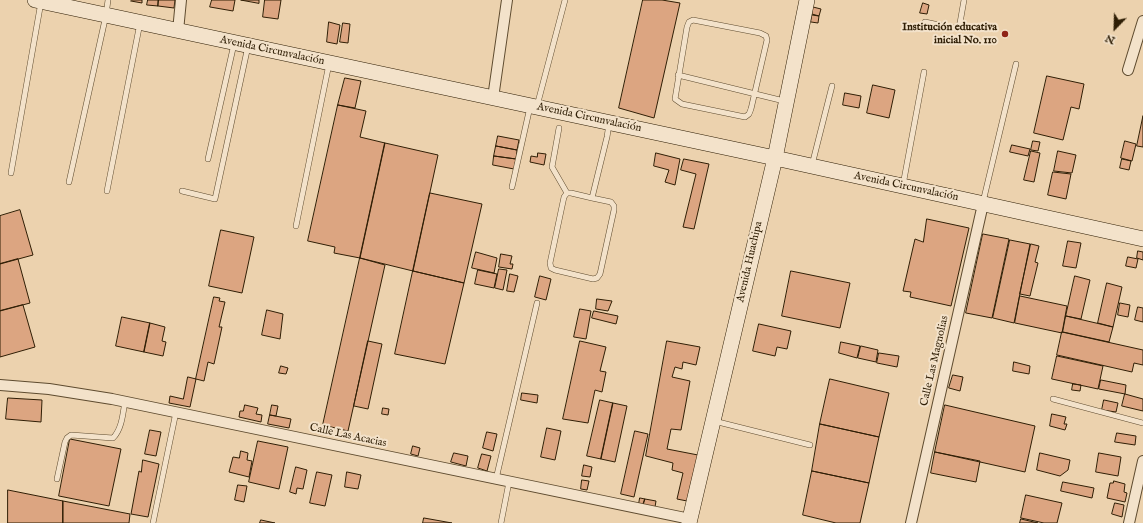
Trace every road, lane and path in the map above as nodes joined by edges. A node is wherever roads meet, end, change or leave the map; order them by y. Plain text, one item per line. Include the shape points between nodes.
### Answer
1 (108, 0) edge
2 (181, 0) edge
3 (507, 0) edge
4 (565, 0) edge
5 (807, 0) edge
6 (964, 0) edge
7 (38, 1) edge
8 (72, 4) edge
9 (106, 15) junction
10 (1143, 21) edge
11 (140, 22) junction
12 (925, 22) dead end
13 (178, 30) junction
14 (241, 44) junction
15 (329, 62) junction
16 (1016, 64) dead end
17 (1128, 70) dead end
18 (924, 72) dead end
19 (678, 75) junction
20 (832, 86) dead end
21 (755, 94) junction
22 (493, 98) junction
23 (786, 102) junction
24 (534, 107) junction
25 (609, 123) junction
26 (559, 128) dead end
27 (775, 158) junction
28 (208, 159) dead end
29 (812, 166) junction
30 (11, 173) dead end
31 (69, 182) dead end
32 (903, 186) junction
33 (512, 187) dead end
34 (107, 191) dead end
35 (182, 191) dead end
36 (567, 193) junction
37 (592, 198) junction
38 (983, 204) junction
39 (296, 226) dead end
40 (1143, 239) edge
41 (537, 304) dead end
42 (0, 385) edge
43 (1053, 399) dead end
44 (125, 401) junction
45 (176, 412) junction
46 (713, 421) junction
47 (1143, 423) edge
48 (810, 445) dead end
49 (1143, 461) edge
50 (57, 479) dead end
51 (496, 479) junction
52 (509, 482) junction
53 (1139, 493) edge
54 (689, 521) edge
55 (152, 523) edge
56 (501, 523) edge
57 (912, 523) edge
58 (1129, 523) edge

1 - 9 lane
2 - 13 street
3 - 22 street
4 - 24 lane
5 - 23 street, Avenida Huachipa
6 - 12 lane via 958,27
7 - 8 street, Avenida Circunvalación
7 - 30 lane
8 - 9 street, Avenida Circunvalación
9 - 11 street, Avenida Circunvalación
9 - 31 lane
10 - 17 street
11 - 13 street, Avenida Circunvalación
11 - 34 lane
13 - 14 street, Avenida Circunvalación
14 - 15 street, Avenida Circunvalación
14 - 28 lane
14 - 35 lane via 215,199
15 - 22 street, Avenida Circunvalación
15 - 39 lane
16 - 38 lane
18 - 32 lane
19 - 21 lane
19 - 21 lane via 675,99 682,104 745,117 749,114
19 - 21 lane via 689,22 693,20 760,33 766,36 767,40
20 - 29 lane
21 - 23 lane
22 - 24 street, Avenida Circunvalación
23 - 27 street, Avenida Huachipa
24 - 25 street, Avenida Circunvalación
24 - 33 lane
25 - 27 street, Avenida Circunvalación
25 - 37 lane
26 - 36 lane via 552,167
27 - 29 street, Avenida Circunvalación
27 - 46 street, Avenida Huachipa
29 - 32 street, Avenida Circunvalación
32 - 38 street, Avenida Circunvalación
36 - 37 lane
36 - 37 lane via 564,197 551,268 593,279 600,274 614,206 611,202
38 - 40 street, Avenida Circunvalación
38 - 57 street, Calle Las Magnolias
41 - 51 lane
42 - 44 street, Calle Las Acacias via 49,389
43 - 47 lane
44 - 45 street, Calle Las Acacias
44 - 50 lane via 118,432 113,438 67,438
45 - 51 street, Calle Las Acacias
45 - 55 lane
46 - 48 lane
46 - 54 street, Avenida Huachipa
49 - 53 street
51 - 52 street, Calle Las Acacias
52 - 54 street, Calle Las Acacias
52 - 56 lane
53 - 58 street

